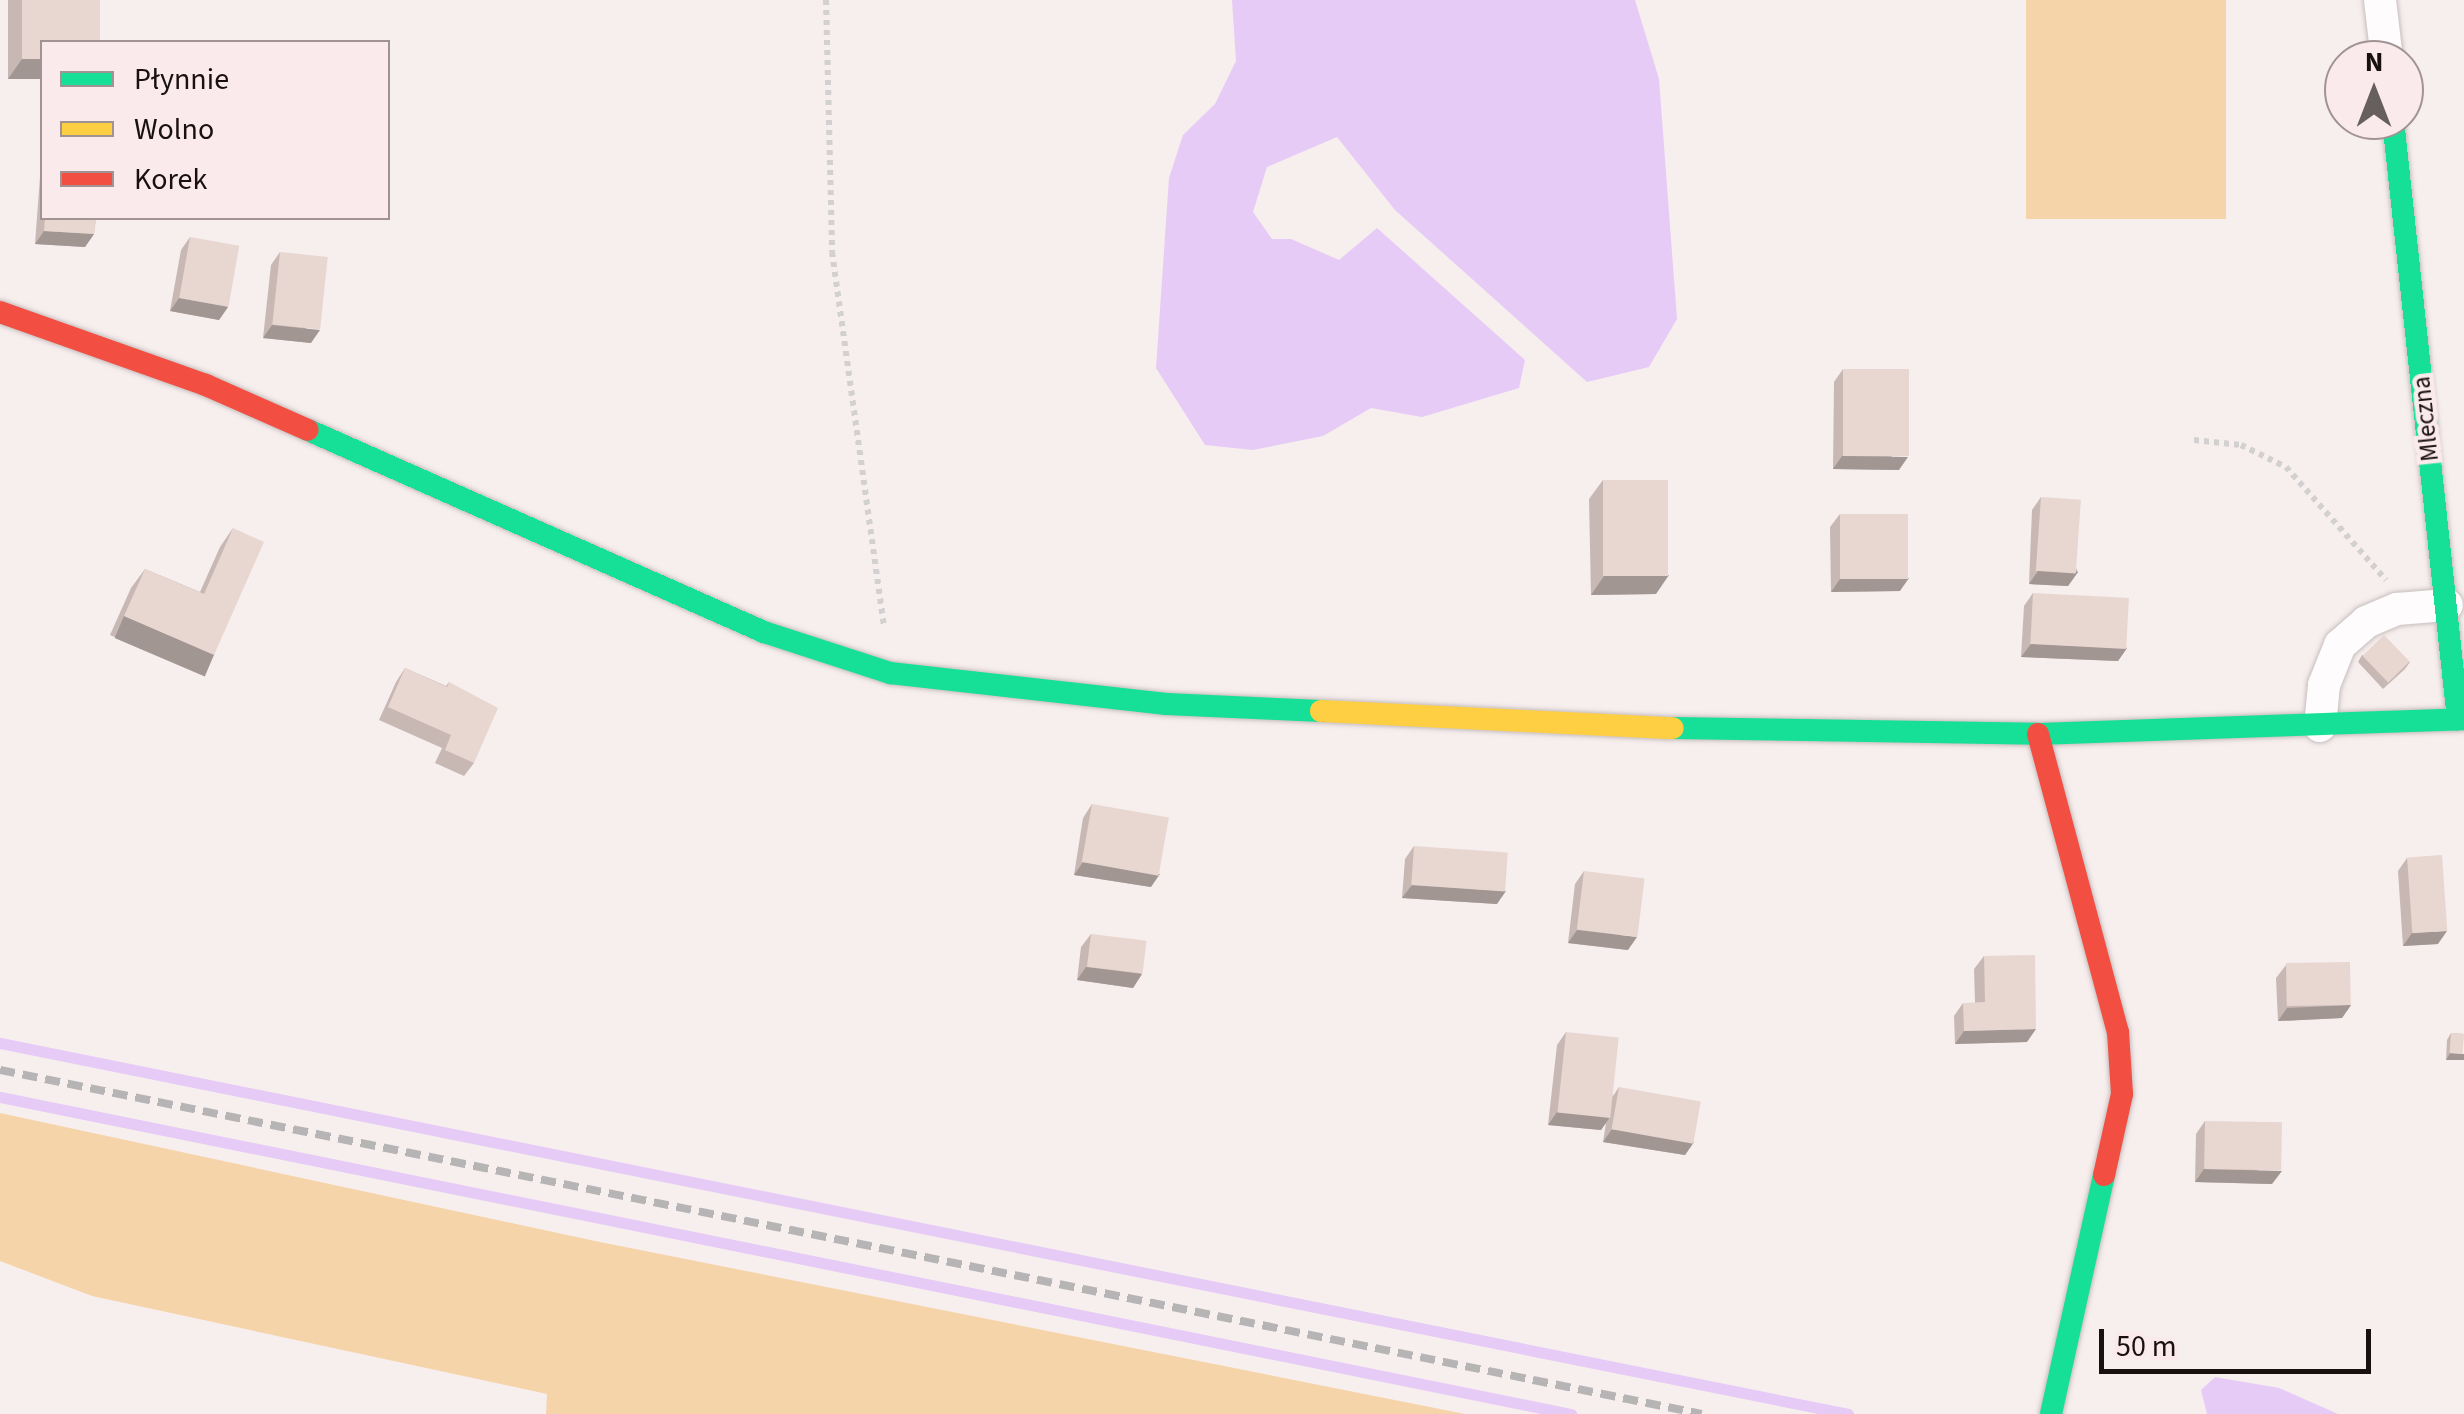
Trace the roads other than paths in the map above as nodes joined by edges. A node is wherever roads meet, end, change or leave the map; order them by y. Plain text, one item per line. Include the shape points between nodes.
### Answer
1 (2380, 0) edge
2 (2384, 40) edge
3 (2395, 140) edge
4 (0, 312) edge
5 (2447, 605) junction
6 (2461, 719) edge
7 (2320, 726) junction
8 (2038, 734) junction
9 (2052, 1414) edge

1 - 2 street
3 - 5 main road, Mleczna
4 - 8 main road via 206,385 764,632 890,673 1166,704 1778,732
5 - 6 main road, Mleczna
5 - 7 street via 2398,609 2366,622 2340,645 2324,684
6 - 7 main road
7 - 8 main road
8 - 9 main road via 2118,1032 2122,1094

